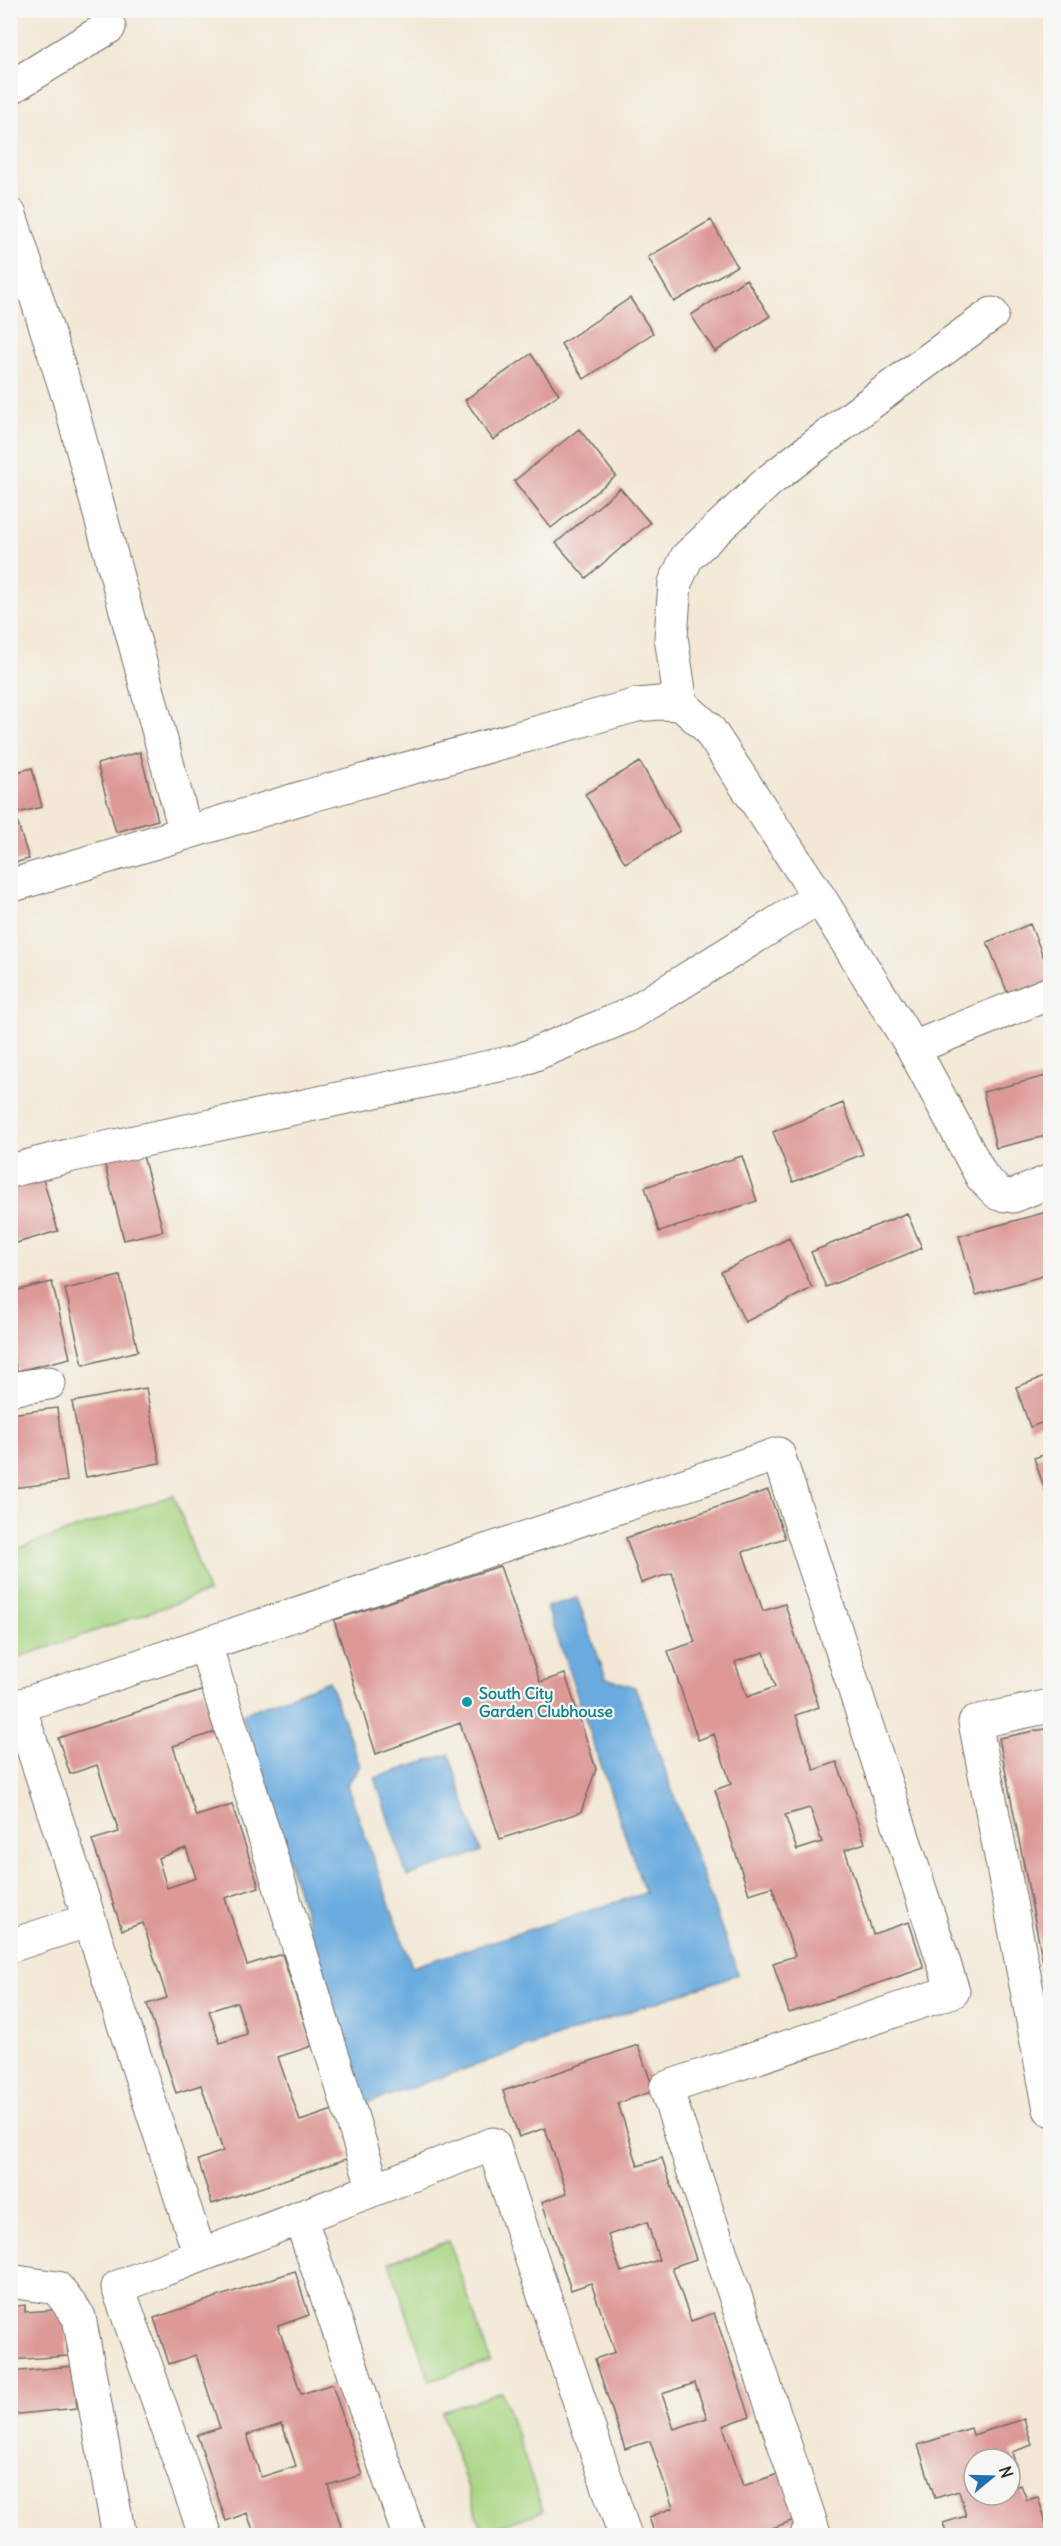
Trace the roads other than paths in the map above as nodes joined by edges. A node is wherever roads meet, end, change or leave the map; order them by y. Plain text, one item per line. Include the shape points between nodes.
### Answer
1 (109, 27) dead end
2 (10, 87) edge
3 (10, 215) edge
4 (992, 314) dead end
5 (681, 704) junction
6 (186, 833) junction
7 (10, 886) edge
8 (819, 897) junction
9 (1050, 993) edge
10 (913, 1048) junction
11 (10, 1171) edge
12 (1050, 1181) edge
13 (49, 1383) dead end
14 (10, 1389) edge
15 (205, 1644) junction
16 (15, 1705) edge
17 (1050, 1706) edge
18 (89, 1920) junction
19 (10, 1946) edge
20 (1050, 2109) edge
21 (374, 2189) junction
22 (300, 2217) junction
23 (200, 2255) junction
24 (10, 2281) edge
25 (119, 2535) edge
26 (206, 2535) edge
27 (409, 2535) edge
28 (625, 2535) edge
29 (806, 2535) edge

1 - 2 street
3 - 6 street via 69,399
4 - 5 street via 770,480 687,557 675,583 671,637
5 - 6 street via 637,705
5 - 8 street via 708,728
6 - 7 street
8 - 10 street
8 - 11 street via 629,1015 518,1061
9 - 10 street
10 - 12 street via 982,1177 999,1194 1013,1196
13 - 14 street
15 - 16 street
15 - 21 street
15 - 29 street via 778,1454 953,1991 666,2088 814,2533
16 - 18 street
17 - 20 street via 975,1722
18 - 19 street
18 - 23 street
21 - 22 street
21 - 28 street via 494,2144
22 - 23 street
22 - 27 street
23 - 26 street via 118,2287
24 - 25 street via 57,2288 79,2317

